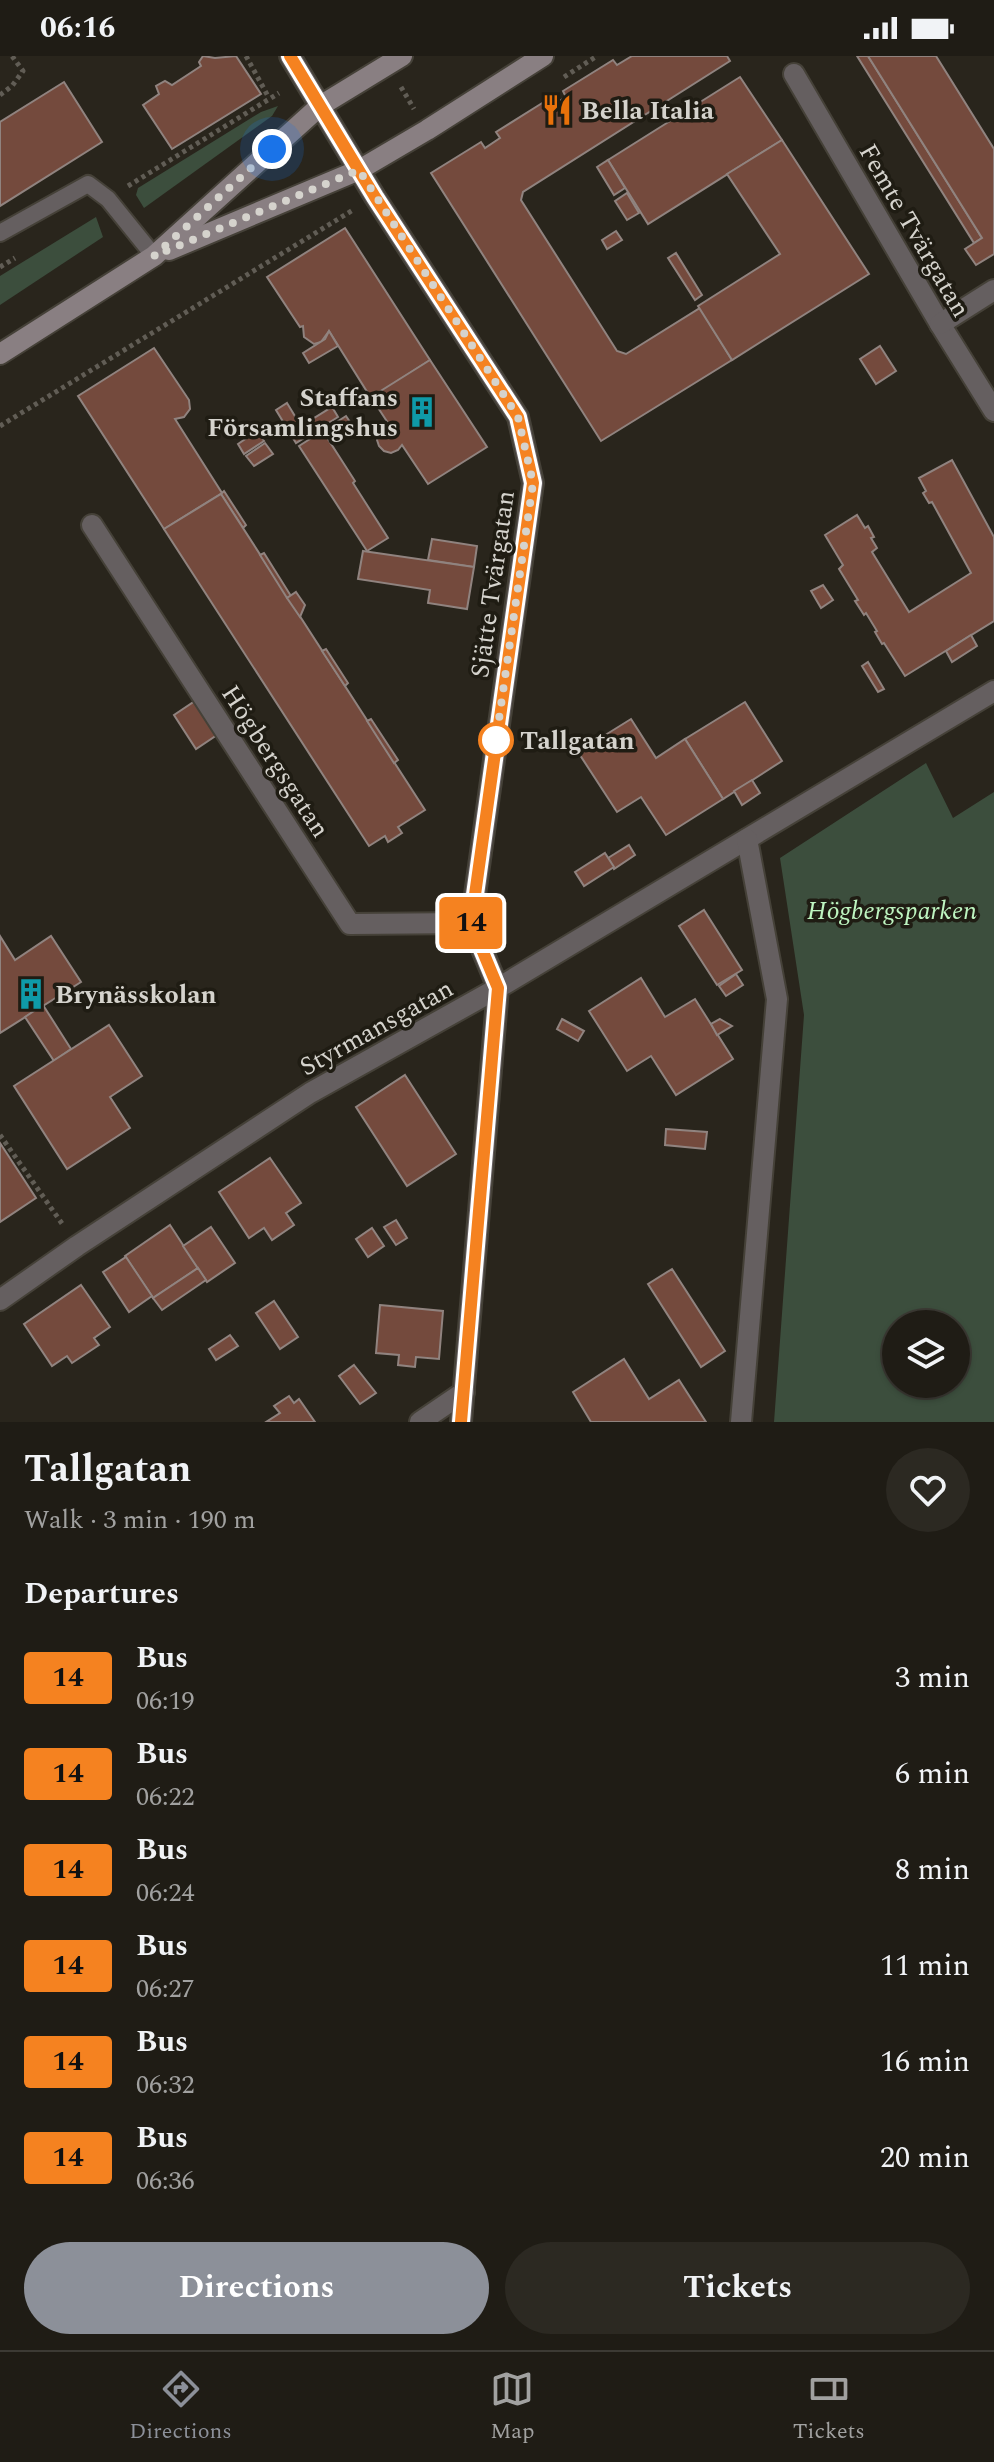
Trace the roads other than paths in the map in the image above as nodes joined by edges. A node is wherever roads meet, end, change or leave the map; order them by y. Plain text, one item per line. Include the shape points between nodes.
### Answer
1 (290, 56) edge
2 (402, 56) edge
3 (543, 56) edge
4 (794, 74) dead end
5 (320, 106) junction
6 (359, 170) junction
7 (0, 233) edge
8 (154, 256) junction
9 (994, 290) edge
10 (940, 324) junction
11 (0, 354) edge
12 (994, 411) edge
13 (92, 525) dead end
14 (994, 691) edge
15 (747, 839) junction
16 (471, 923) junction
17 (498, 988) junction
18 (0, 1300) edge
19 (464, 1392) junction
20 (420, 1422) edge
21 (461, 1422) edge
22 (741, 1422) edge

1 - 5 street, Sjätte Tvärgatan
2 - 5 street
3 - 6 street
4 - 10 street, Femte Tvärgatan
5 - 6 street, Sjätte Tvärgatan
5 - 8 street
6 - 8 street
6 - 16 street, Sjätte Tvärgatan via 518,417 533,483
7 - 8 lane via 88,184 108,199
8 - 11 street
9 - 10 street
10 - 12 street, Femte Tvärgatan
13 - 16 street, Högbergsgatan via 350,924
14 - 15 street, Styrmansgatan
15 - 17 street, Styrmansgatan
15 - 22 street via 777,999
16 - 17 street
17 - 18 street, Styrmansgatan via 310,1093
17 - 19 street
19 - 20 street
19 - 21 street

